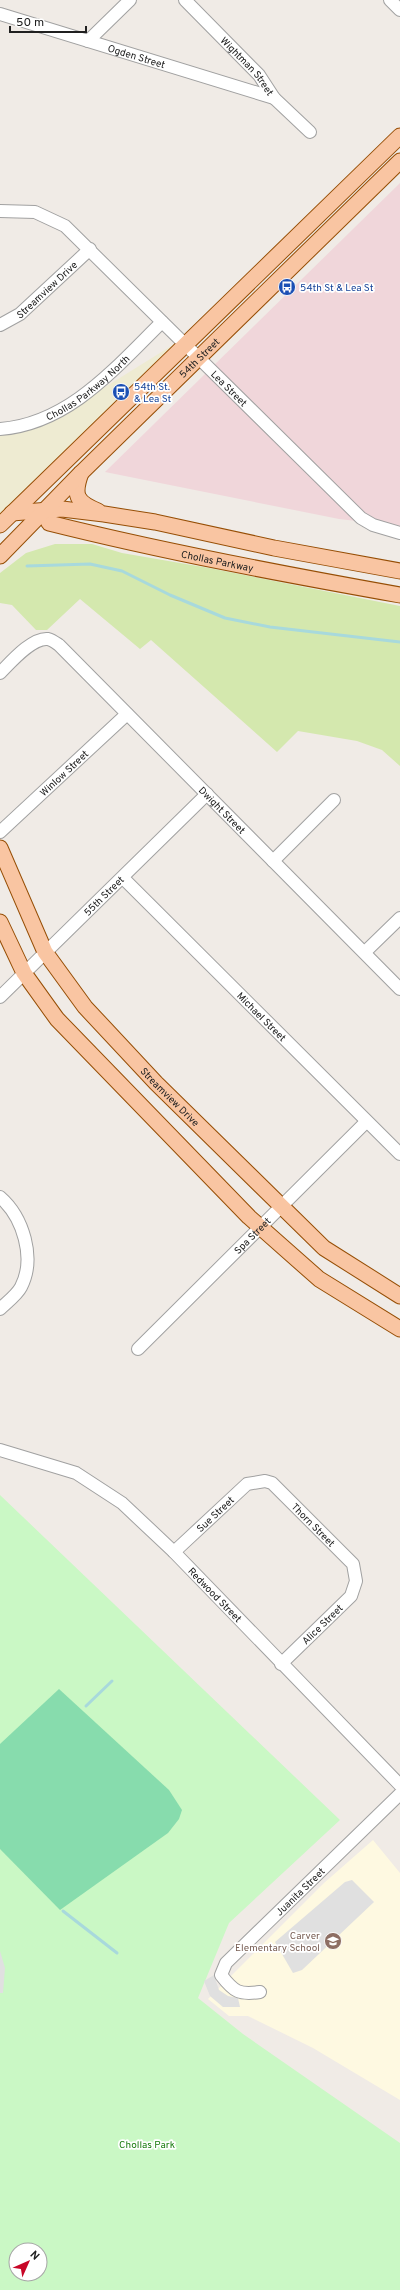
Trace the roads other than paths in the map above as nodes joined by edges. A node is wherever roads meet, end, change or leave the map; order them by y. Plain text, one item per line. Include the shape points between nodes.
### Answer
1 (130, 0) edge
2 (185, 0) edge
3 (390, 0) edge
4 (400, 10) edge
5 (0, 14) edge
6 (88, 41) junction
7 (274, 98) junction
8 (310, 132) dead end
9 (397, 139) edge
10 (400, 161) edge
11 (381, 179) junction
12 (0, 211) edge
13 (90, 249) junction
14 (162, 322) junction
15 (0, 325) edge
16 (186, 344) junction
17 (199, 356) junction
18 (0, 429) edge
19 (81, 473) junction
20 (43, 511) junction
21 (12, 513) junction
22 (104, 514) junction
23 (0, 525) edge
24 (400, 533) edge
25 (0, 556) edge
26 (400, 571) edge
27 (400, 595) edge
28 (0, 673) edge
29 (127, 714) junction
30 (207, 794) junction
31 (334, 800) dead end
32 (0, 832) edge
33 (0, 848) edge
34 (274, 861) junction
35 (123, 878) junction
36 (400, 918) edge
37 (0, 922) edge
38 (45, 952) junction
39 (365, 952) junction
40 (24, 973) junction
41 (400, 989) edge
42 (0, 997) edge
43 (366, 1122) junction
44 (400, 1154) edge
45 (0, 1197) edge
46 (282, 1207) junction
47 (260, 1228) junction
48 (400, 1296) edge
49 (0, 1309) edge
50 (400, 1329) edge
51 (138, 1349) dead end
52 (0, 1450) edge
53 (258, 1482) joint
54 (174, 1552) junction
55 (356, 1581) joint
56 (281, 1664) junction
57 (400, 1785) edge
58 (400, 1794) edge
59 (260, 1992) dead end

1 - 6 street
2 - 7 street, Wightman Street via 259,75
3 - 4 street
5 - 6 street, Ogden Street
6 - 7 street, Ogden Street
7 - 8 street, Wightman Street
9 - 11 main road via 380,168
9 - 16 main road, 54th Street
10 - 11 main road, 54th Street
11 - 17 main road, 54th Street
12 - 13 street, Lea Street via 26,210 51,218 65,226
13 - 14 street, Lea Street
13 - 15 street, Streamview Drive via 20,314
14 - 16 street, Lea Street
14 - 18 street, Chollas Parkway North via 110,373 64,409 38,422
16 - 17 street, Lea Street
16 - 21 main road, 54th Street
17 - 19 main road, 54th Street
17 - 24 street, Lea Street via 361,518 372,525
19 - 20 main road, 54th Street
19 - 22 main road via 75,491 77,495 88,507
20 - 21 main road
20 - 22 main road via 62,509
20 - 25 main road, 54th Street
20 - 27 main road, Chollas Parkway via 49,523 85,533 275,573
21 - 23 main road, 54th Street
22 - 26 main road
28 - 29 street, Dwight Street via 25,648 41,639 49,639 59,645
29 - 30 street, Dwight Street
29 - 32 street, Winlow Street
30 - 34 street, Dwight Street
30 - 35 street, 55th Street
31 - 34 street
33 - 38 main road, Streamview Drive
34 - 39 street, Dwight Street
35 - 38 street, 55th Street
35 - 43 street, Michael Street
36 - 39 street
37 - 40 main road
38 - 40 street, 55th Street
38 - 46 main road, Streamview Drive via 85,1007 156,1083
39 - 41 street, Dwight Street
40 - 42 street, 55th Street
40 - 47 main road via 57,1019
43 - 44 street, Michael Street
43 - 46 street, Spa Street
45 - 49 street via 20,1223 26,1247 27,1268 21,1288
46 - 47 street, Spa Street
46 - 48 main road, Streamview Drive via 335,1257
47 - 50 main road via 319,1279
47 - 51 street, Spa Street
52 - 54 street, Redwood Street via 76,1473 122,1503
53 - 54 street, Sue Street via 247,1484
53 - 55 street, Thorn Street via 265,1480 272,1483 353,1564
54 - 56 street, Redwood Street
55 - 56 street, Alice Street via 351,1596
56 - 57 street, Redwood Street
58 - 59 street, Juanita Street via 226,1963 222,1976 232,1990 246,1994

